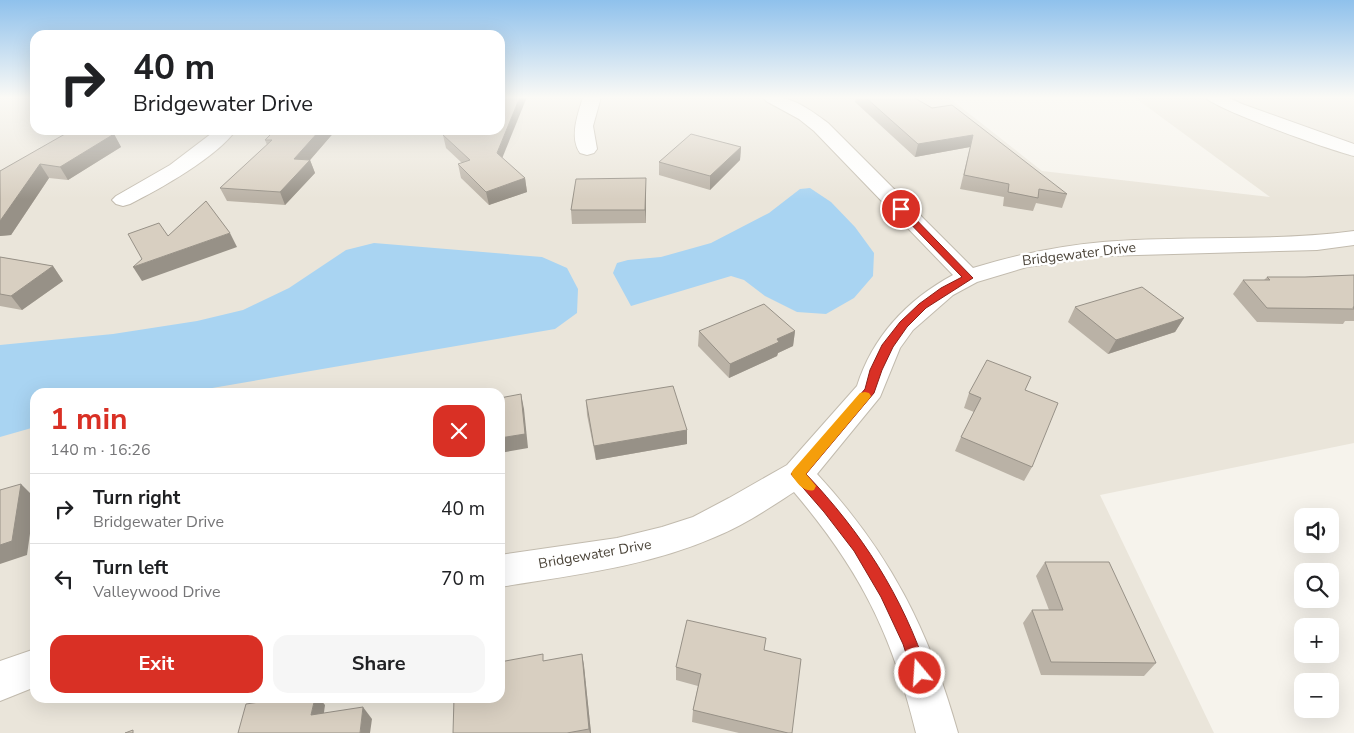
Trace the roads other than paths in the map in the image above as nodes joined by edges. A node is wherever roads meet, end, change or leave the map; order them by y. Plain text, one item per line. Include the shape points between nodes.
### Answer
1 (585, 131) edge
2 (825, 131) edge
3 (1301, 131) edge
4 (221, 135) edge
5 (587, 149) dead end
6 (1354, 150) edge
7 (123, 200) dead end
8 (1354, 238) edge
9 (968, 278) junction
10 (798, 474) junction
11 (505, 570) edge
12 (30, 670) edge
13 (0, 680) edge
14 (937, 733) edge

1 - 5 street
2 - 9 street
3 - 6 street
4 - 7 street via 151,186
8 - 9 street, Bridgewater Drive via 1317,244 1102,249 1024,260
9 - 10 street, Bridgewater Drive via 944,290 904,324 888,345 870,390
10 - 11 street, Bridgewater Drive via 704,527 662,542 617,553
10 - 14 street via 853,539 886,592 910,643
12 - 13 street

